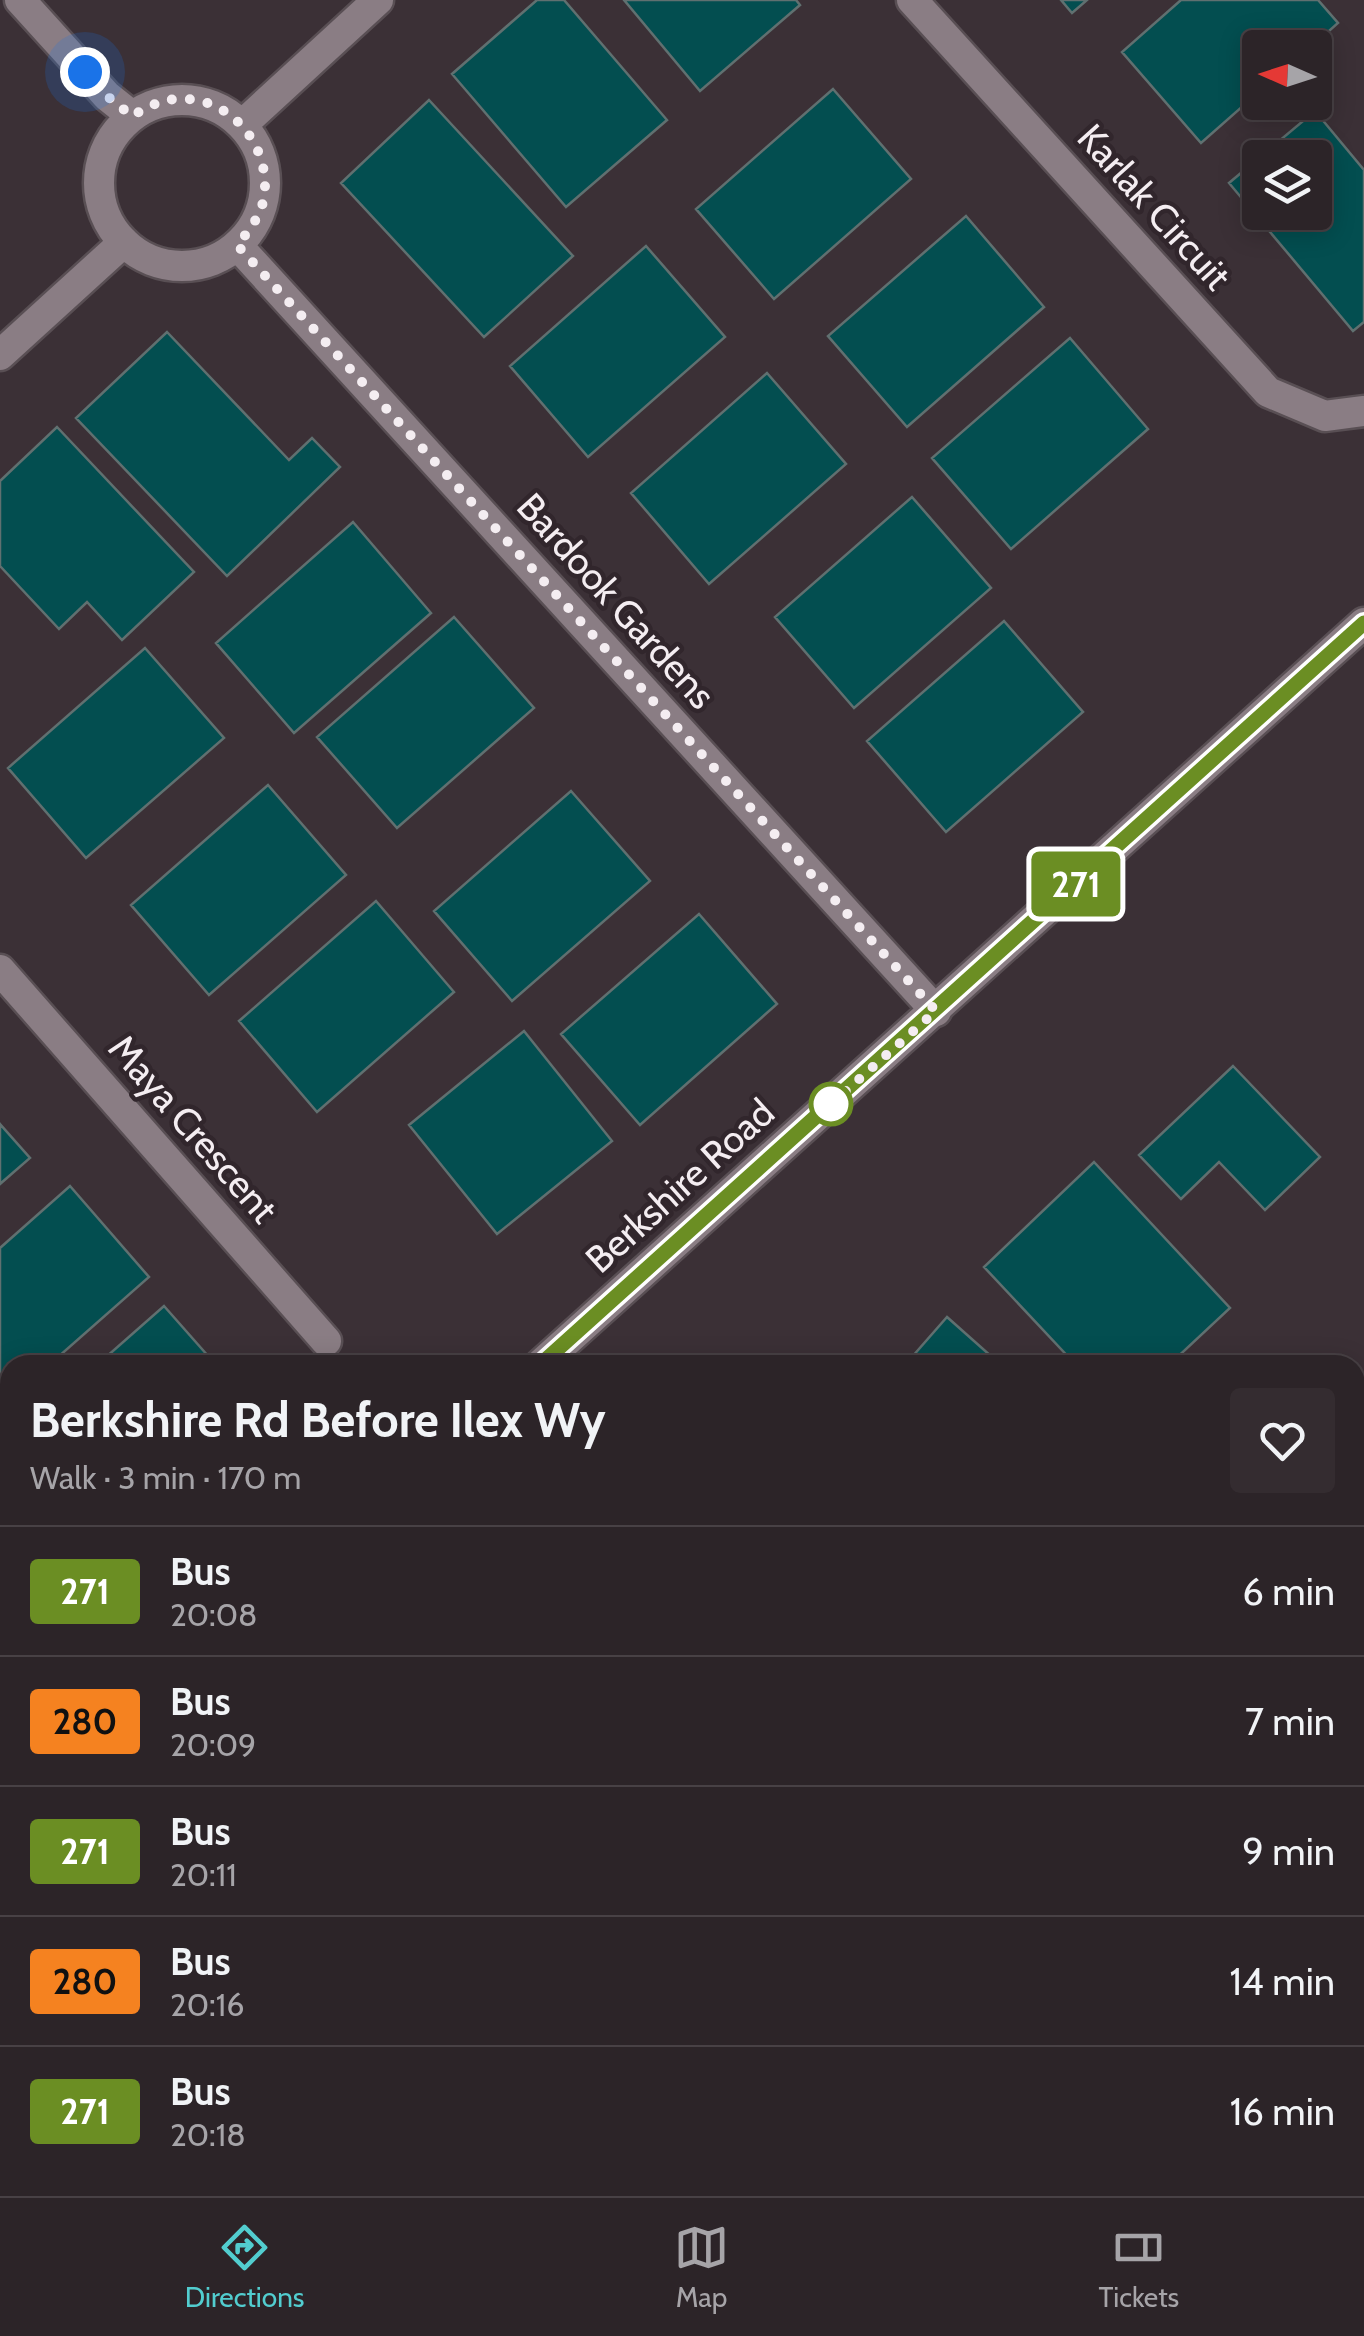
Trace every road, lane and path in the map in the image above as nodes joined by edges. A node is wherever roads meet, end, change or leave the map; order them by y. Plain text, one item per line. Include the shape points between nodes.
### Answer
1 (20, 0) edge
2 (378, 0) edge
3 (912, 0) edge
4 (132, 116) junction
5 (242, 125) junction
6 (124, 242) junction
7 (237, 245) junction
8 (0, 356) edge
9 (1364, 411) edge
10 (1364, 623) edge
11 (0, 970) edge
12 (936, 1011) junction
13 (326, 1341) dead end
14 (551, 1355) edge

1 - 4 street
2 - 5 street
3 - 9 street, Karlak Circuit via 1268,392 1325,416
4 - 5 street via 177,99 223,110
4 - 6 street via 112,136 100,191 107,218
5 - 7 street via 258,146 264,199
6 - 7 street via 166,265 192,266
6 - 8 street
7 - 12 street, Bardook Gardens
10 - 12 street, Berkshire Road
11 - 13 street, Maya Crescent
12 - 14 street, Berkshire Road

